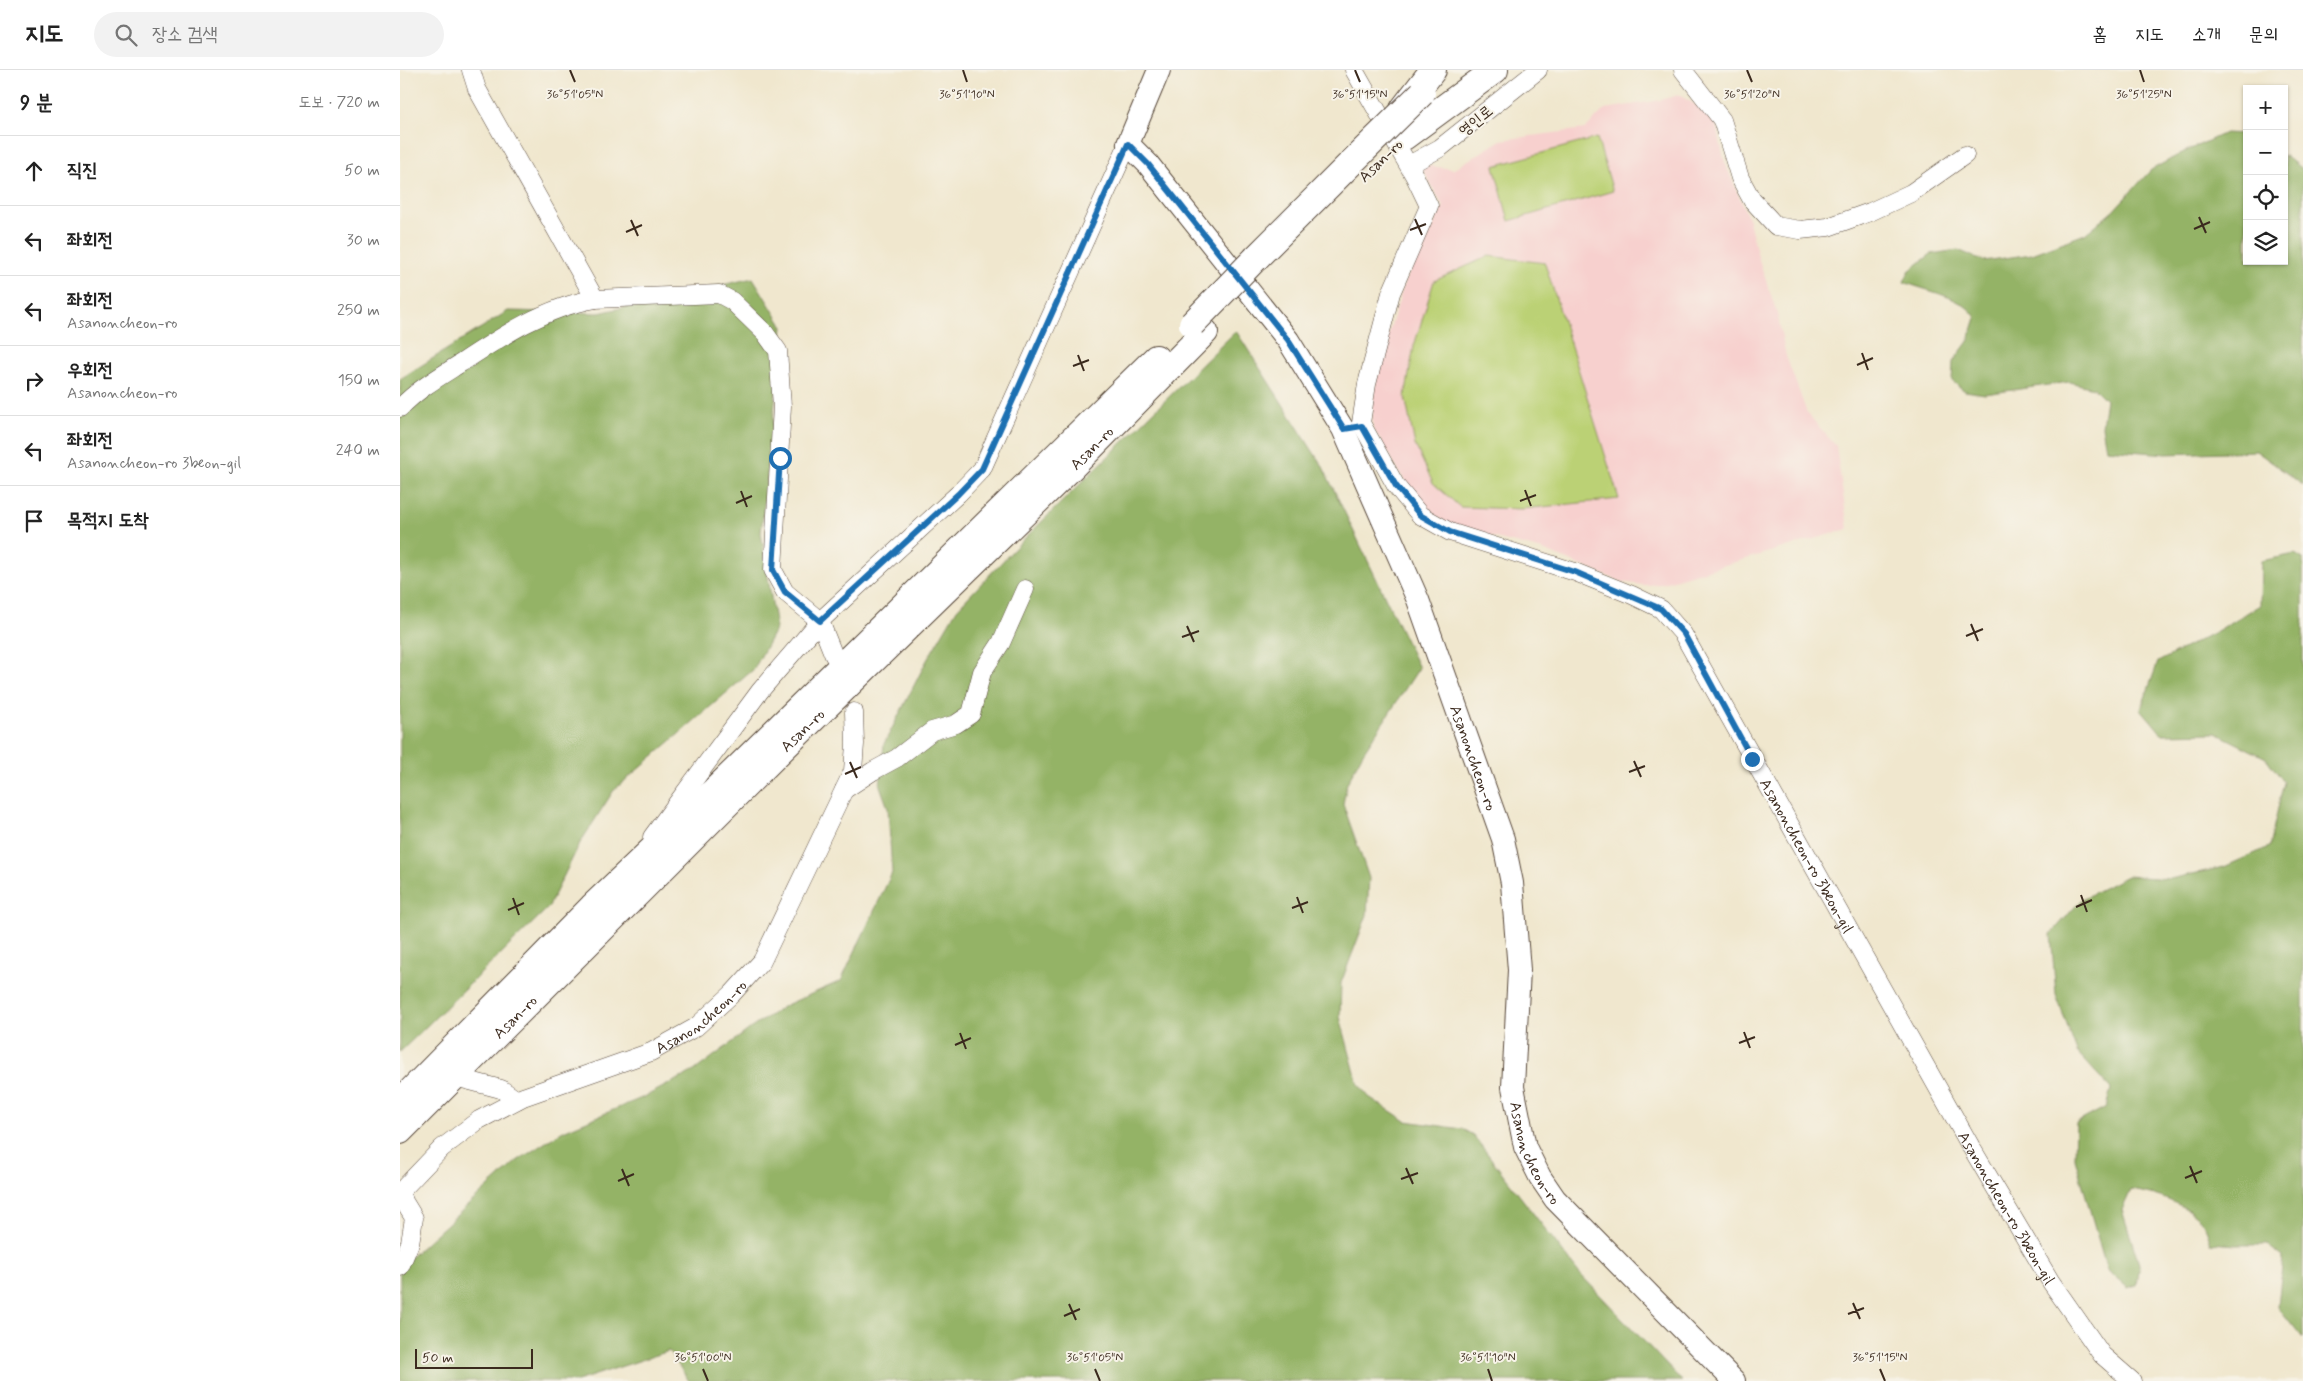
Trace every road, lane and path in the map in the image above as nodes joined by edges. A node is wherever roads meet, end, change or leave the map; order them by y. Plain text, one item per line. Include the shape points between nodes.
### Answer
1 (471, 70) edge
2 (1159, 70) edge
3 (1354, 70) edge
4 (1446, 70) edge
5 (1470, 70) edge
6 (1495, 70) edge
7 (1538, 70) edge
8 (1683, 70) edge
9 (1428, 95) edge
10 (1128, 144) junction
11 (1965, 155) dead end
12 (1409, 165) junction
13 (595, 299) junction
14 (1199, 328) junction
15 (400, 408) edge
16 (1352, 427) junction
17 (1024, 589) dead end
18 (820, 621) junction
19 (834, 656) dead end
20 (854, 712) dead end
21 (843, 791) junction
22 (592, 907) junction
23 (455, 1077) junction
24 (517, 1100) junction
25 (400, 1102) edge
26 (400, 1131) edge
27 (400, 1194) edge
28 (400, 1266) edge
29 (1734, 1381) edge
30 (2132, 1381) edge

1 - 13 street via 477,90
2 - 10 main road
3 - 12 street
4 - 9 highway, Asan-ro
5 - 9 highway, Asan-ro
6 - 9 highway
7 - 12 street, 영인로 via 1440,148
8 - 11 street via 1722,120 1740,178 1752,200 1776,226 1800,230 1828,227 1870,212 1911,193
9 - 14 highway, Asan-ro, bridge via 1398,130
10 - 16 main road, Asanoncheon-ro via 1148,164 1288,340
10 - 18 street via 982,469
12 - 16 street via 1429,206 1391,293
13 - 15 street via 574,303 502,336 427,385
13 - 18 street via 719,294 732,301 765,333 778,351 782,406 773,570 785,592
14 - 22 highway, Asan-ro
14 - 23 highway, Asan-ro via 1099,440 776,755
16 - 29 main road, Asanoncheon-ro via 1503,839 1512,883 1519,970 1513,1087 1525,1147 1555,1199
16 - 30 street, Asanoncheon-ro 3beon-gil via 1420,515 1450,532 1575,572 1632,595 1661,609 1684,634 1971,1147 2051,1282 2102,1355
17 - 21 street via 1001,643 982,672 971,714 956,724 932,731 897,758
18 - 19 street
18 - 22 street via 760,691 658,830
20 - 21 street, Asanoncheon-ro via 853,771
21 - 24 street, Asanoncheon-ro via 762,961 732,994 696,1027 651,1052
22 - 25 highway, Asan-ro
23 - 24 street via 501,1089
23 - 26 highway, Asan-ro
24 - 27 street, Asanoncheon-ro via 479,1120 442,1148
27 - 28 street, Asanoncheon-ro via 414,1218 410,1243

